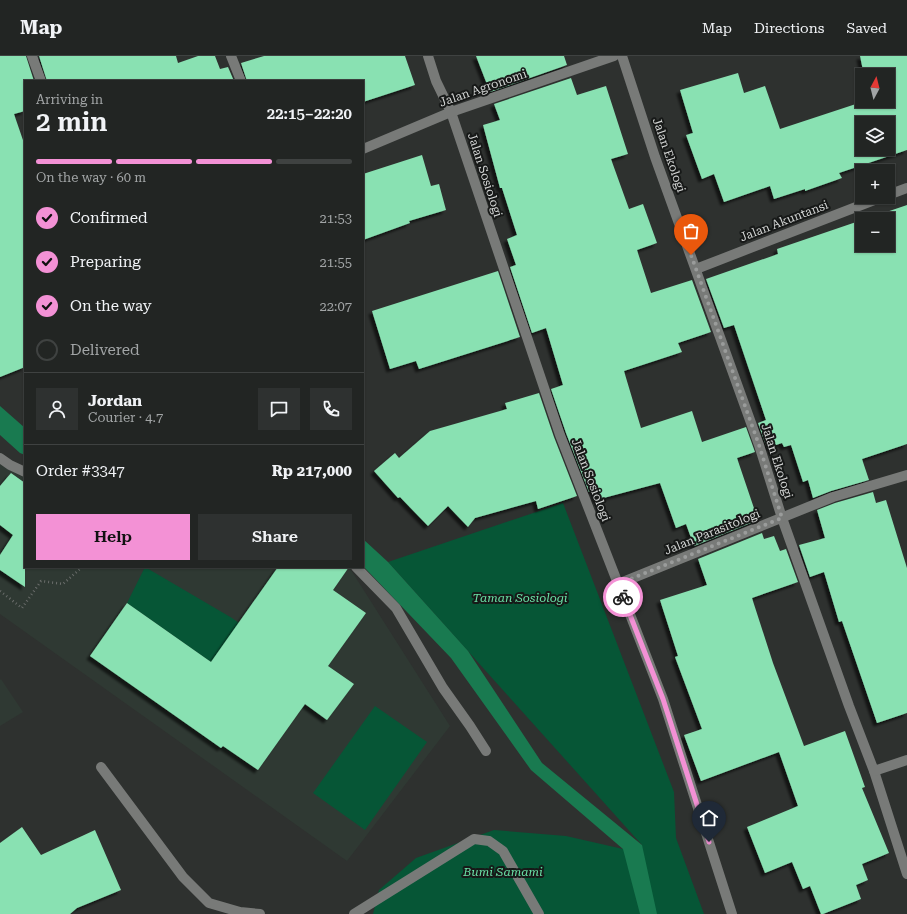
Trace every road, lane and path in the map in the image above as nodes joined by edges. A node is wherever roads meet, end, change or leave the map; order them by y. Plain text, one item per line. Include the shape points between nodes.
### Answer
1 (32, 56) edge
2 (231, 56) edge
3 (428, 56) edge
4 (614, 56) edge
5 (622, 56) edge
6 (41, 80) edge
7 (240, 80) edge
8 (451, 112) junction
9 (364, 149) edge
10 (907, 188) edge
11 (895, 192) edge
12 (864, 204) edge
13 (696, 269) junction
14 (0, 458) edge
15 (24, 472) edge
16 (907, 475) edge
17 (782, 518) junction
18 (357, 568) edge
19 (80, 569) dead end
20 (618, 584) junction
21 (0, 591) edge
22 (486, 751) dead end
23 (907, 760) edge
24 (101, 767) dead end
25 (874, 771) junction
26 (907, 874) edge
27 (260, 914) edge
28 (354, 914) edge
29 (539, 914) edge
30 (732, 914) edge

1 - 6 street
2 - 7 street
3 - 8 street, Jalan Sosiologi via 436,81
4 - 8 street, Jalan Agronomi
5 - 13 street, Jalan Ekologi
8 - 9 street, Jalan Agronomi
8 - 20 street, Jalan Sosiologi via 560,435
10 - 11 street
12 - 13 street, Jalan Akuntansi
13 - 17 street, Jalan Ekologi via 759,445
14 - 15 street
16 - 17 street, Jalan Parasitologi via 833,497
17 - 20 street, Jalan Parasitologi
17 - 25 street, Jalan Ekologi
18 - 22 street via 396,608 443,688
19 - 21 path via 63,584 41,581 22,608
20 - 30 street, Jalan Sosiologi via 663,699
23 - 25 street
24 - 27 street via 183,877 209,903 240,912
25 - 26 street, Jalan Ekologi
28 - 29 street via 474,839 489,841 503,852

